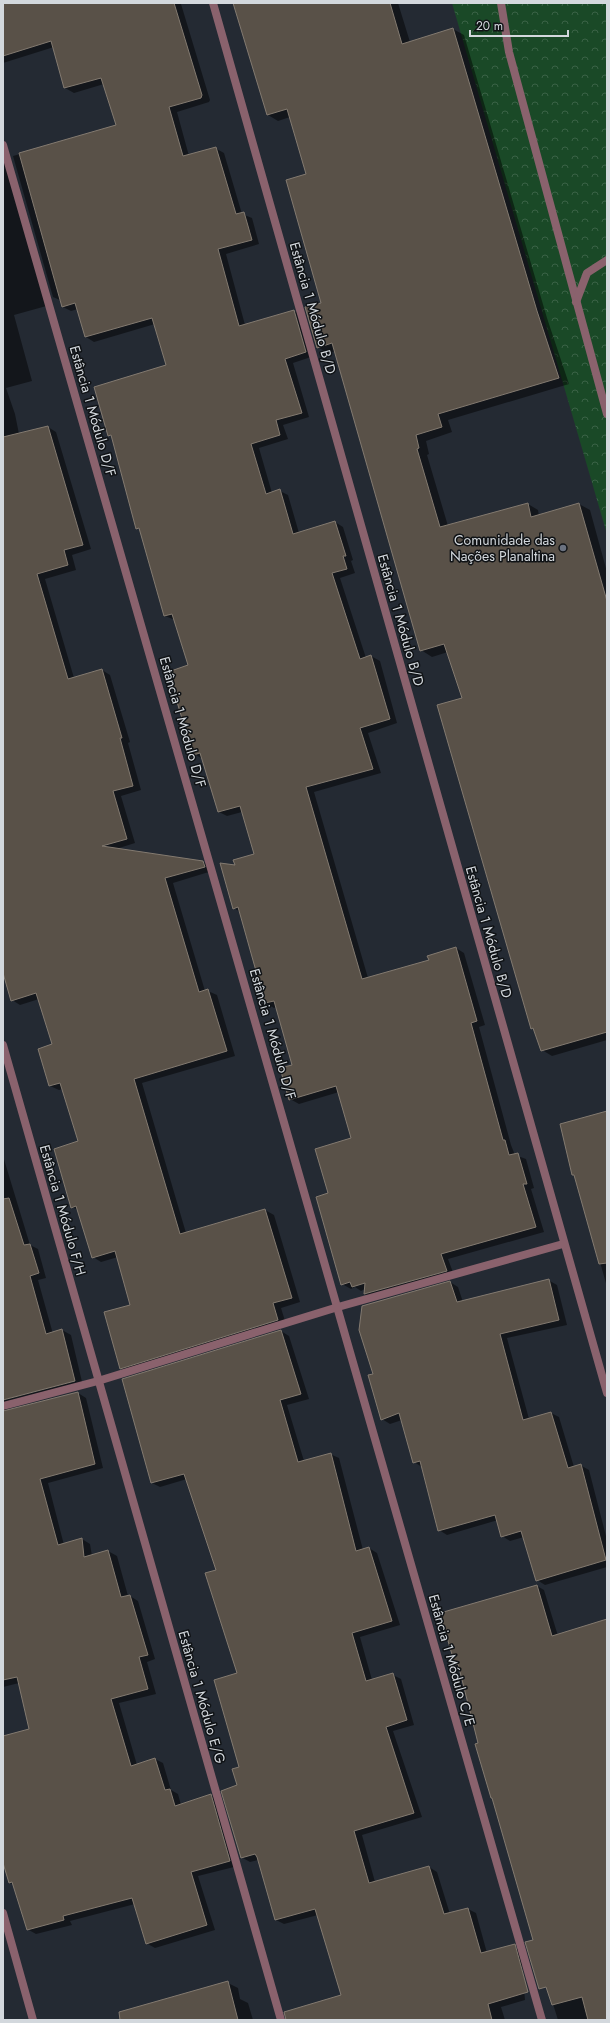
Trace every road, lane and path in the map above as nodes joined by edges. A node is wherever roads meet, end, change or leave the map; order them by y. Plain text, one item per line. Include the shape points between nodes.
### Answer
1 (213, 3) edge
2 (502, 3) edge
3 (3, 145) edge
4 (607, 260) edge
5 (576, 302) junction
6 (607, 414) edge
7 (3, 1046) edge
8 (563, 1244) junction
9 (338, 1307) junction
10 (98, 1381) junction
11 (607, 1393) edge
12 (3, 1406) edge
13 (3, 1913) edge
14 (33, 2020) edge
15 (281, 2020) edge
16 (542, 2020) edge

1 - 8 street, Estância 1 Módulo B/D
2 - 5 street via 509,52
3 - 9 street, Estância 1 Módulo D/F
4 - 5 street via 587,273
5 - 6 street
7 - 10 street, Estância 1 Módulo F/H
8 - 9 street
8 - 11 street, Estância 1 Módulo B/D
9 - 10 street
9 - 16 street, Estância 1 Módulo C/E
10 - 12 street
10 - 15 street, Estância 1 Módulo E/G
13 - 14 street

